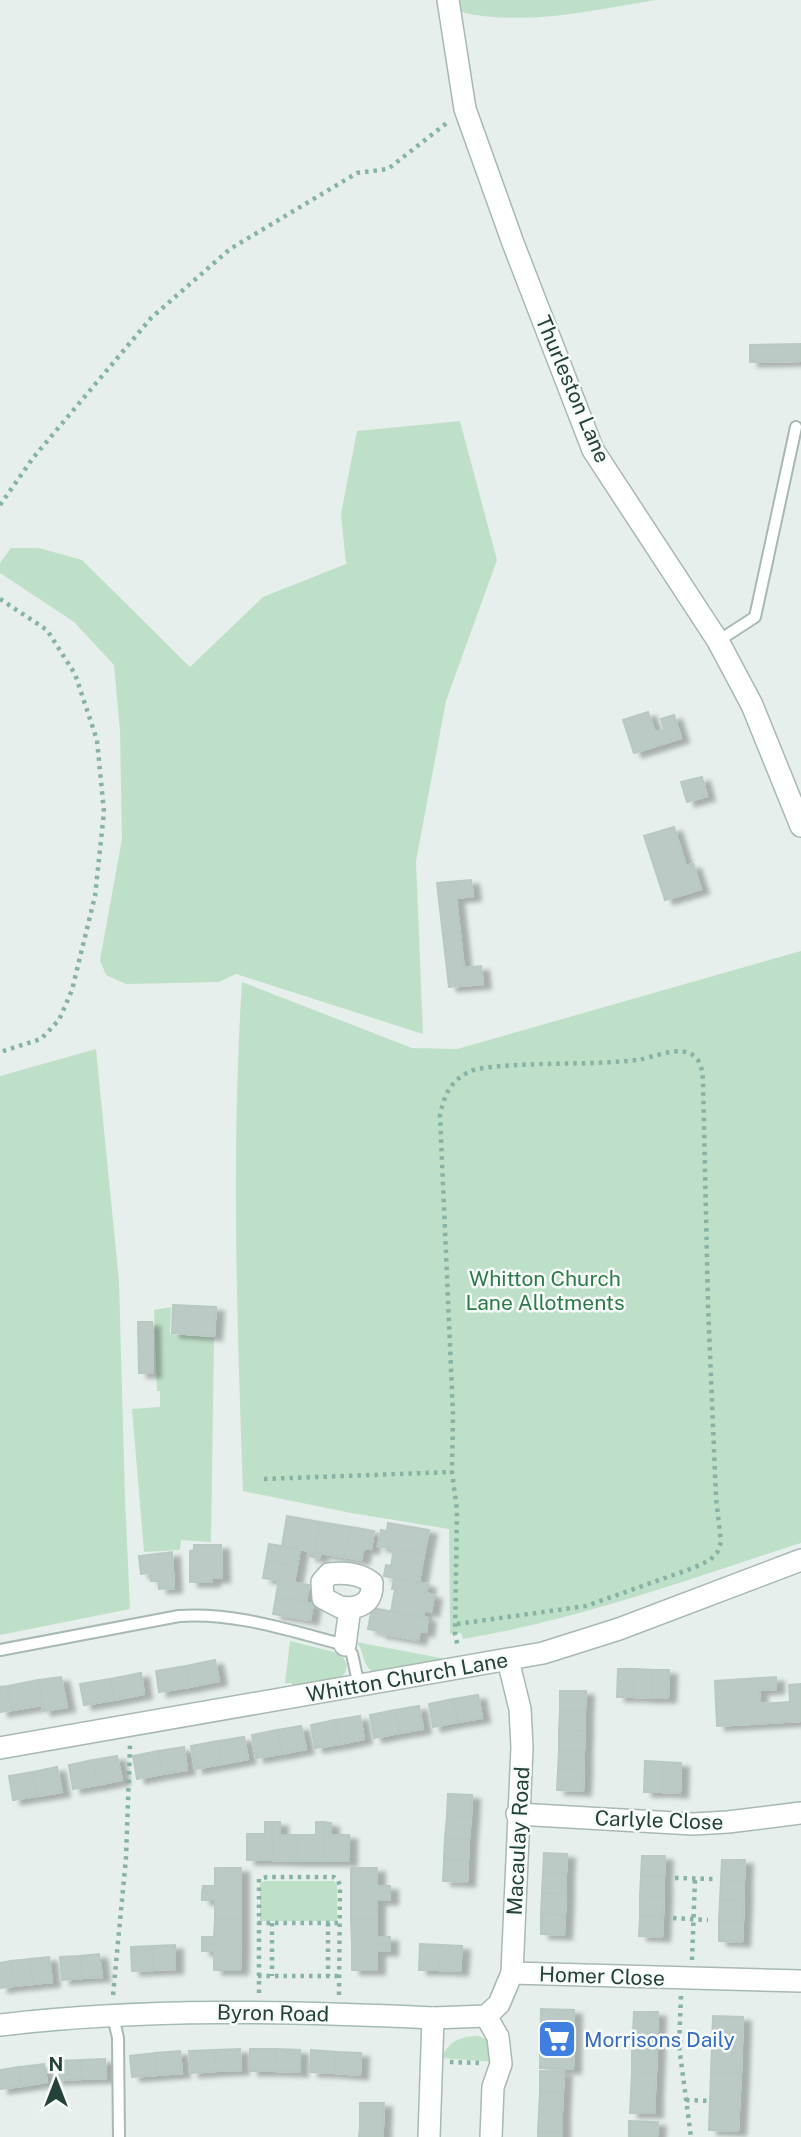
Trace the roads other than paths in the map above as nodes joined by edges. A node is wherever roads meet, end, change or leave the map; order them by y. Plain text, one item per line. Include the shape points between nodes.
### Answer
1 (448, 0) edge
2 (796, 427) dead end
3 (718, 641) junction
4 (801, 826) edge
5 (801, 1560) edge
6 (349, 1608) dead end
7 (345, 1645) junction
8 (0, 1650) edge
9 (509, 1660) junction
10 (359, 1685) junction
11 (0, 1748) edge
12 (801, 1813) edge
13 (517, 1814) junction
14 (512, 1973) junction
15 (801, 1981) edge
16 (113, 2016) junction
17 (486, 2016) junction
18 (433, 2018) junction
19 (0, 2025) edge
20 (119, 2137) edge
21 (429, 2137) edge
22 (491, 2137) edge

1 - 3 street, Thurleston Lane via 465,109 593,450
2 - 3 lane via 755,617
3 - 4 street, Thurleston Lane via 752,705
5 - 9 street, Whitton Church Lane via 583,1642
6 - 7 street
7 - 8 lane via 208,1614
7 - 10 lane via 352,1654
9 - 10 street, Whitton Church Lane
9 - 13 street, Macaulay Road via 520,1709 522,1747
10 - 11 street, Whitton Church Lane
12 - 13 street, Carlyle Close via 693,1824
13 - 14 street, Macaulay Road
14 - 15 street, Homer Close
14 - 17 street, Macaulay Road via 499,2004
16 - 18 street, Byron Road via 259,2012
16 - 19 street, Byron Road
16 - 20 lane via 118,2038
17 - 18 street
17 - 22 street via 498,2037 500,2064 493,2087
18 - 21 street

